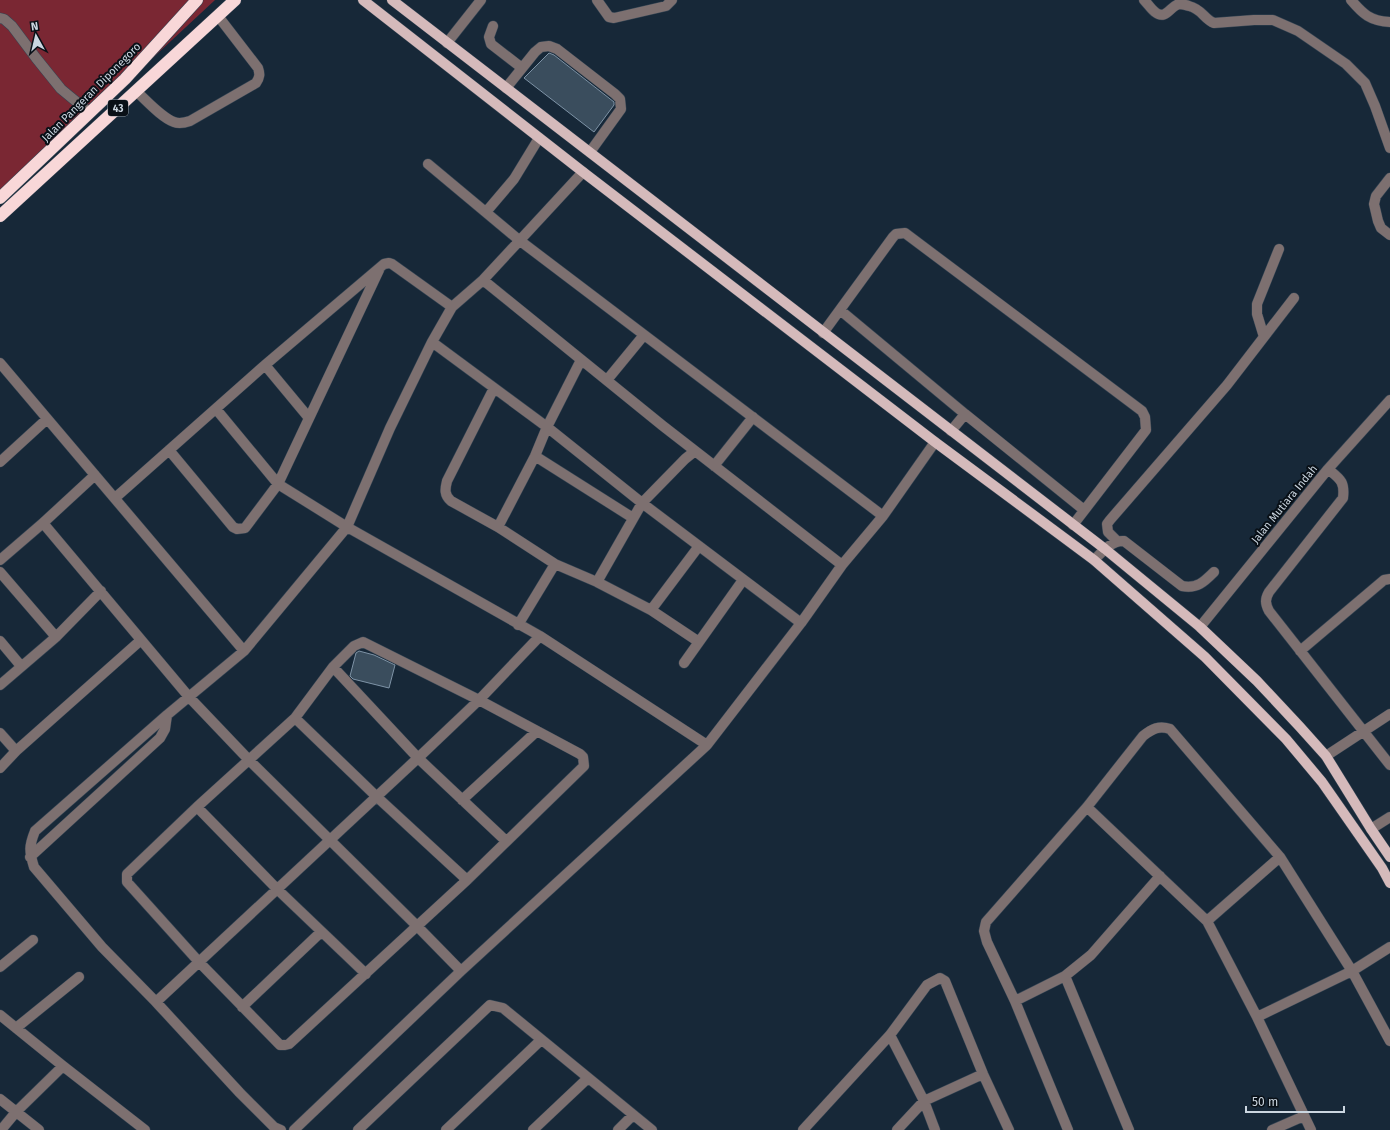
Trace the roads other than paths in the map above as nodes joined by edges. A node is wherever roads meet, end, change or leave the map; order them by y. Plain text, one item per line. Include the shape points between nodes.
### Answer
1 (197, 0) edge
2 (236, 0) edge
3 (364, 0) edge
4 (392, 0) edge
5 (481, 0) edge
6 (597, 0) edge
7 (672, 0) edge
8 (1144, 0) edge
9 (1350, 0) edge
10 (218, 16) junction
11 (0, 18) edge
12 (1390, 22) edge
13 (493, 26) dead end
14 (447, 43) junction
15 (478, 66) junction
16 (522, 68) junction
17 (467, 82) junction
18 (506, 88) junction
19 (136, 91) junction
20 (90, 113) junction
21 (539, 138) junction
22 (1390, 148) edge
23 (590, 152) junction
24 (428, 164) dead end
25 (583, 172) junction
26 (1390, 178) edge
27 (0, 198) edge
28 (486, 212) junction
29 (0, 216) edge
30 (1390, 235) edge
31 (519, 240) junction
32 (1279, 248) dead end
33 (381, 266) junction
34 (483, 280) junction
35 (1294, 298) dead end
36 (452, 307) junction
37 (840, 310) junction
38 (823, 333) junction
39 (644, 335) junction
40 (1264, 338) junction
41 (432, 342) junction
42 (580, 360) junction
43 (0, 363) edge
44 (265, 365) junction
45 (607, 380) junction
46 (494, 388) junction
47 (1390, 400) edge
48 (216, 409) junction
49 (965, 414) junction
50 (753, 417) junction
51 (309, 418) junction
52 (47, 419) junction
53 (547, 428) junction
54 (951, 432) junction
55 (935, 442) junction
56 (169, 450) junction
57 (695, 451) junction
58 (535, 456) junction
59 (0, 462) edge
60 (714, 466) junction
61 (1328, 469) junction
62 (95, 475) junction
63 (278, 484) junction
64 (115, 498) junction
65 (642, 503) junction
66 (1084, 510) junction
67 (883, 516) junction
68 (633, 518) junction
69 (43, 523) junction
70 (1073, 525) junction
71 (347, 527) junction
72 (498, 527) junction
73 (1117, 541) junction
74 (699, 546) junction
75 (1105, 550) junction
76 (0, 560) edge
77 (1094, 560) junction
78 (555, 564) junction
79 (842, 565) junction
80 (0, 572) edge
81 (1214, 572) dead end
82 (1390, 579) edge
83 (743, 580) junction
84 (597, 582) junction
85 (101, 591) junction
86 (651, 610) junction
87 (801, 623) junction
88 (518, 625) junction
89 (1200, 627) junction
90 (540, 636) junction
91 (56, 637) junction
92 (141, 640) junction
93 (0, 641) edge
94 (699, 642) junction
95 (244, 651) junction
96 (1300, 651) junction
97 (684, 663) dead end
98 (21, 666) junction
99 (333, 667) junction
100 (0, 685) edge
101 (189, 697) junction
102 (479, 700) junction
103 (1390, 714) edge
104 (167, 715) junction
105 (295, 718) junction
106 (1300, 727) junction
107 (537, 731) junction
108 (1363, 732) junction
109 (0, 733) edge
110 (1286, 739) junction
111 (707, 745) junction
112 (16, 751) junction
113 (1326, 756) junction
114 (418, 758) junction
115 (249, 760) junction
116 (1390, 765) edge
117 (0, 768) edge
118 (377, 797) junction
119 (462, 800) junction
120 (197, 807) junction
121 (1087, 808) junction
122 (1390, 817) edge
123 (1371, 830) junction
124 (330, 841) junction
125 (506, 841) junction
126 (30, 857) junction
127 (1280, 857) junction
128 (1390, 857) edge
129 (1160, 876) junction
130 (467, 880) junction
131 (1390, 883) edge
132 (276, 889) junction
133 (1207, 921) junction
134 (417, 926) junction
135 (321, 932) junction
136 (33, 940) dead end
137 (1390, 947) edge
138 (199, 962) junction
139 (0, 967) edge
140 (1352, 971) junction
141 (461, 972) junction
142 (366, 974) junction
143 (1065, 976) junction
144 (80, 977) dead end
145 (1014, 1001) junction
146 (156, 1002) junction
147 (242, 1007) junction
148 (0, 1015) edge
149 (1257, 1017) junction
150 (16, 1028) junction
151 (890, 1035) junction
152 (541, 1040) junction
153 (1390, 1041) edge
154 (62, 1066) junction
155 (984, 1074) junction
156 (588, 1078) junction
157 (0, 1099) edge
158 (924, 1101) junction
159 (16, 1112) junction
160 (633, 1115) junction
161 (1304, 1116) junction
162 (1, 1130) edge
163 (39, 1130) edge
164 (145, 1130) edge
165 (281, 1130) edge
166 (294, 1130) edge
167 (358, 1130) edge
168 (446, 1130) edge
169 (533, 1130) edge
170 (618, 1130) edge
171 (652, 1130) edge
172 (804, 1130) edge
173 (897, 1130) edge
174 (935, 1130) edge
175 (1009, 1130) edge
176 (1068, 1130) edge
177 (1129, 1130) edge
178 (1272, 1130) edge
179 (1311, 1130) edge

1 - 20 highway, Jalan Pangeran Diponegoro / 43 via 125,79
2 - 10 highway, 43
3 - 17 main road
4 - 14 main road
5 - 14 street
6 - 7 street via 609,17 614,18 666,6
8 - 22 street via 1156,13 1162,15 1168,14 1179,4 1200,10 1214,23 1273,20 1298,31 1346,64 1365,83
9 - 12 street via 1371,19
10 - 19 highway, 43
10 - 19 street via 258,68 260,78 256,83 181,124 162,114
11 - 20 street via 12,26 61,89
13 - 16 street via 489,37 491,44
14 - 15 main road
15 - 17 main road
15 - 18 main road
16 - 18 street
16 - 23 street via 535,52 545,46 553,47 620,99 620,109
17 - 21 main road
18 - 23 main road
19 - 29 highway, 43
20 - 27 highway, Jalan Pangeran Diponegoro / 43
21 - 25 main road
21 - 28 street via 514,179
23 - 38 main road
24 - 28 street
25 - 31 street
25 - 55 main road
26 - 30 street via 1376,196 1374,204 1381,228
28 - 31 street
31 - 34 street
31 - 39 street
32 - 40 street via 1256,304
33 - 36 street via 392,264
33 - 44 street
33 - 51 street
34 - 36 street
34 - 42 street
35 - 40 street
36 - 41 street
37 - 38 street
37 - 49 street
37 - 66 street via 893,237 906,233 1142,411 1146,430
38 - 54 main road
39 - 45 street
39 - 50 street
40 - 73 street via 1222,391 1107,524 1108,532
41 - 46 street
41 - 71 street via 390,428
42 - 45 street
42 - 53 street
43 - 52 street
44 - 48 street
44 - 51 street
45 - 57 street
46 - 53 street
46 - 72 street via 446,481 445,490 446,497 451,501
47 - 61 street, Jalan Mutiara Indah
48 - 56 street
48 - 63 street
49 - 54 street
49 - 66 street
50 - 60 street
50 - 67 street
51 - 63 street
52 - 59 street
52 - 62 street
53 - 58 street
53 - 65 street
54 - 70 main road
55 - 67 street
55 - 77 main road
56 - 63 street via 237,529 245,528
56 - 64 street
57 - 60 street
57 - 65 street
58 - 68 street
58 - 72 street
60 - 79 street
61 - 89 street, Jalan Mutiara Indah
61 - 96 street via 1341,480 1344,488 1343,498 1266,600 1269,611
62 - 64 street
62 - 69 street
63 - 71 street
64 - 95 street
65 - 68 street
65 - 74 street
66 - 70 street
67 - 79 street
68 - 84 street
69 - 76 street
69 - 85 street
70 - 75 main road
71 - 88 street
71 - 95 street
72 - 78 street
73 - 75 street
73 - 81 street via 1127,542 1182,586 1200,585
74 - 83 street
74 - 86 street
75 - 77 street
75 - 89 main road
77 - 110 main road via 1206,657
78 - 84 street
78 - 88 street
79 - 87 street
80 - 91 street
82 - 96 street via 1384,580
83 - 87 street
83 - 94 street
84 - 86 street
85 - 91 street
85 - 92 street
86 - 94 street
87 - 111 street
88 - 90 street
89 - 106 main road via 1257,681
90 - 102 street
90 - 111 street
91 - 98 street
92 - 101 street
92 - 112 street
93 - 98 street
94 - 97 street
95 - 101 street
96 - 108 street
98 - 100 street
99 - 102 street via 354,646 363,642
99 - 105 street
99 - 114 street
101 - 104 street
101 - 115 street
102 - 107 street
102 - 114 street
103 - 108 street
104 - 126 street via 165,729 160,738
104 - 126 street via 34,831
105 - 115 street
105 - 118 street
106 - 110 main road
106 - 113 main road
107 - 119 street
107 - 125 street via 580,754 584,766
108 - 113 street
108 - 116 street
109 - 112 street
110 - 131 main road via 1322,782
111 - 141 street
112 - 117 street
113 - 123 main road
114 - 118 street
114 - 119 street
115 - 120 street
115 - 124 street
118 - 124 street
118 - 130 street
119 - 125 street
120 - 132 street
120 - 138 street via 128,872 126,879
121 - 127 street via 1143,736 1151,730 1164,727 1170,729
121 - 129 street
121 - 145 street via 986,922 984,930 987,942
122 - 123 street
123 - 128 main road
124 - 132 street
124 - 134 street
125 - 130 street
126 - 146 street via 34,867 102,947
127 - 133 street
127 - 140 street
129 - 133 street
129 - 143 street via 1091,955
130 - 134 street
132 - 135 street
132 - 138 street
133 - 149 street
134 - 141 street
134 - 142 street
135 - 142 street
135 - 147 street
136 - 139 street
137 - 140 street
138 - 146 street
138 - 147 street
140 - 149 street
140 - 153 street
141 - 166 street
142 - 147 street via 289,1044 280,1045 276,1042
143 - 145 street
143 - 177 street
144 - 150 street
145 - 176 street
146 - 165 street via 240,1093 274,1127
148 - 150 street
149 - 161 street
150 - 154 street
151 - 155 street via 927,985 940,978 945,981
151 - 158 street
151 - 172 street
152 - 156 street
152 - 167 street via 503,1008 490,1005
152 - 168 street
154 - 159 street
154 - 164 street
155 - 158 street
155 - 175 street
156 - 160 street
156 - 169 street
157 - 159 street
158 - 173 street
158 - 174 street
159 - 162 street
159 - 163 street
160 - 170 street
160 - 171 street
161 - 178 street
161 - 179 street

